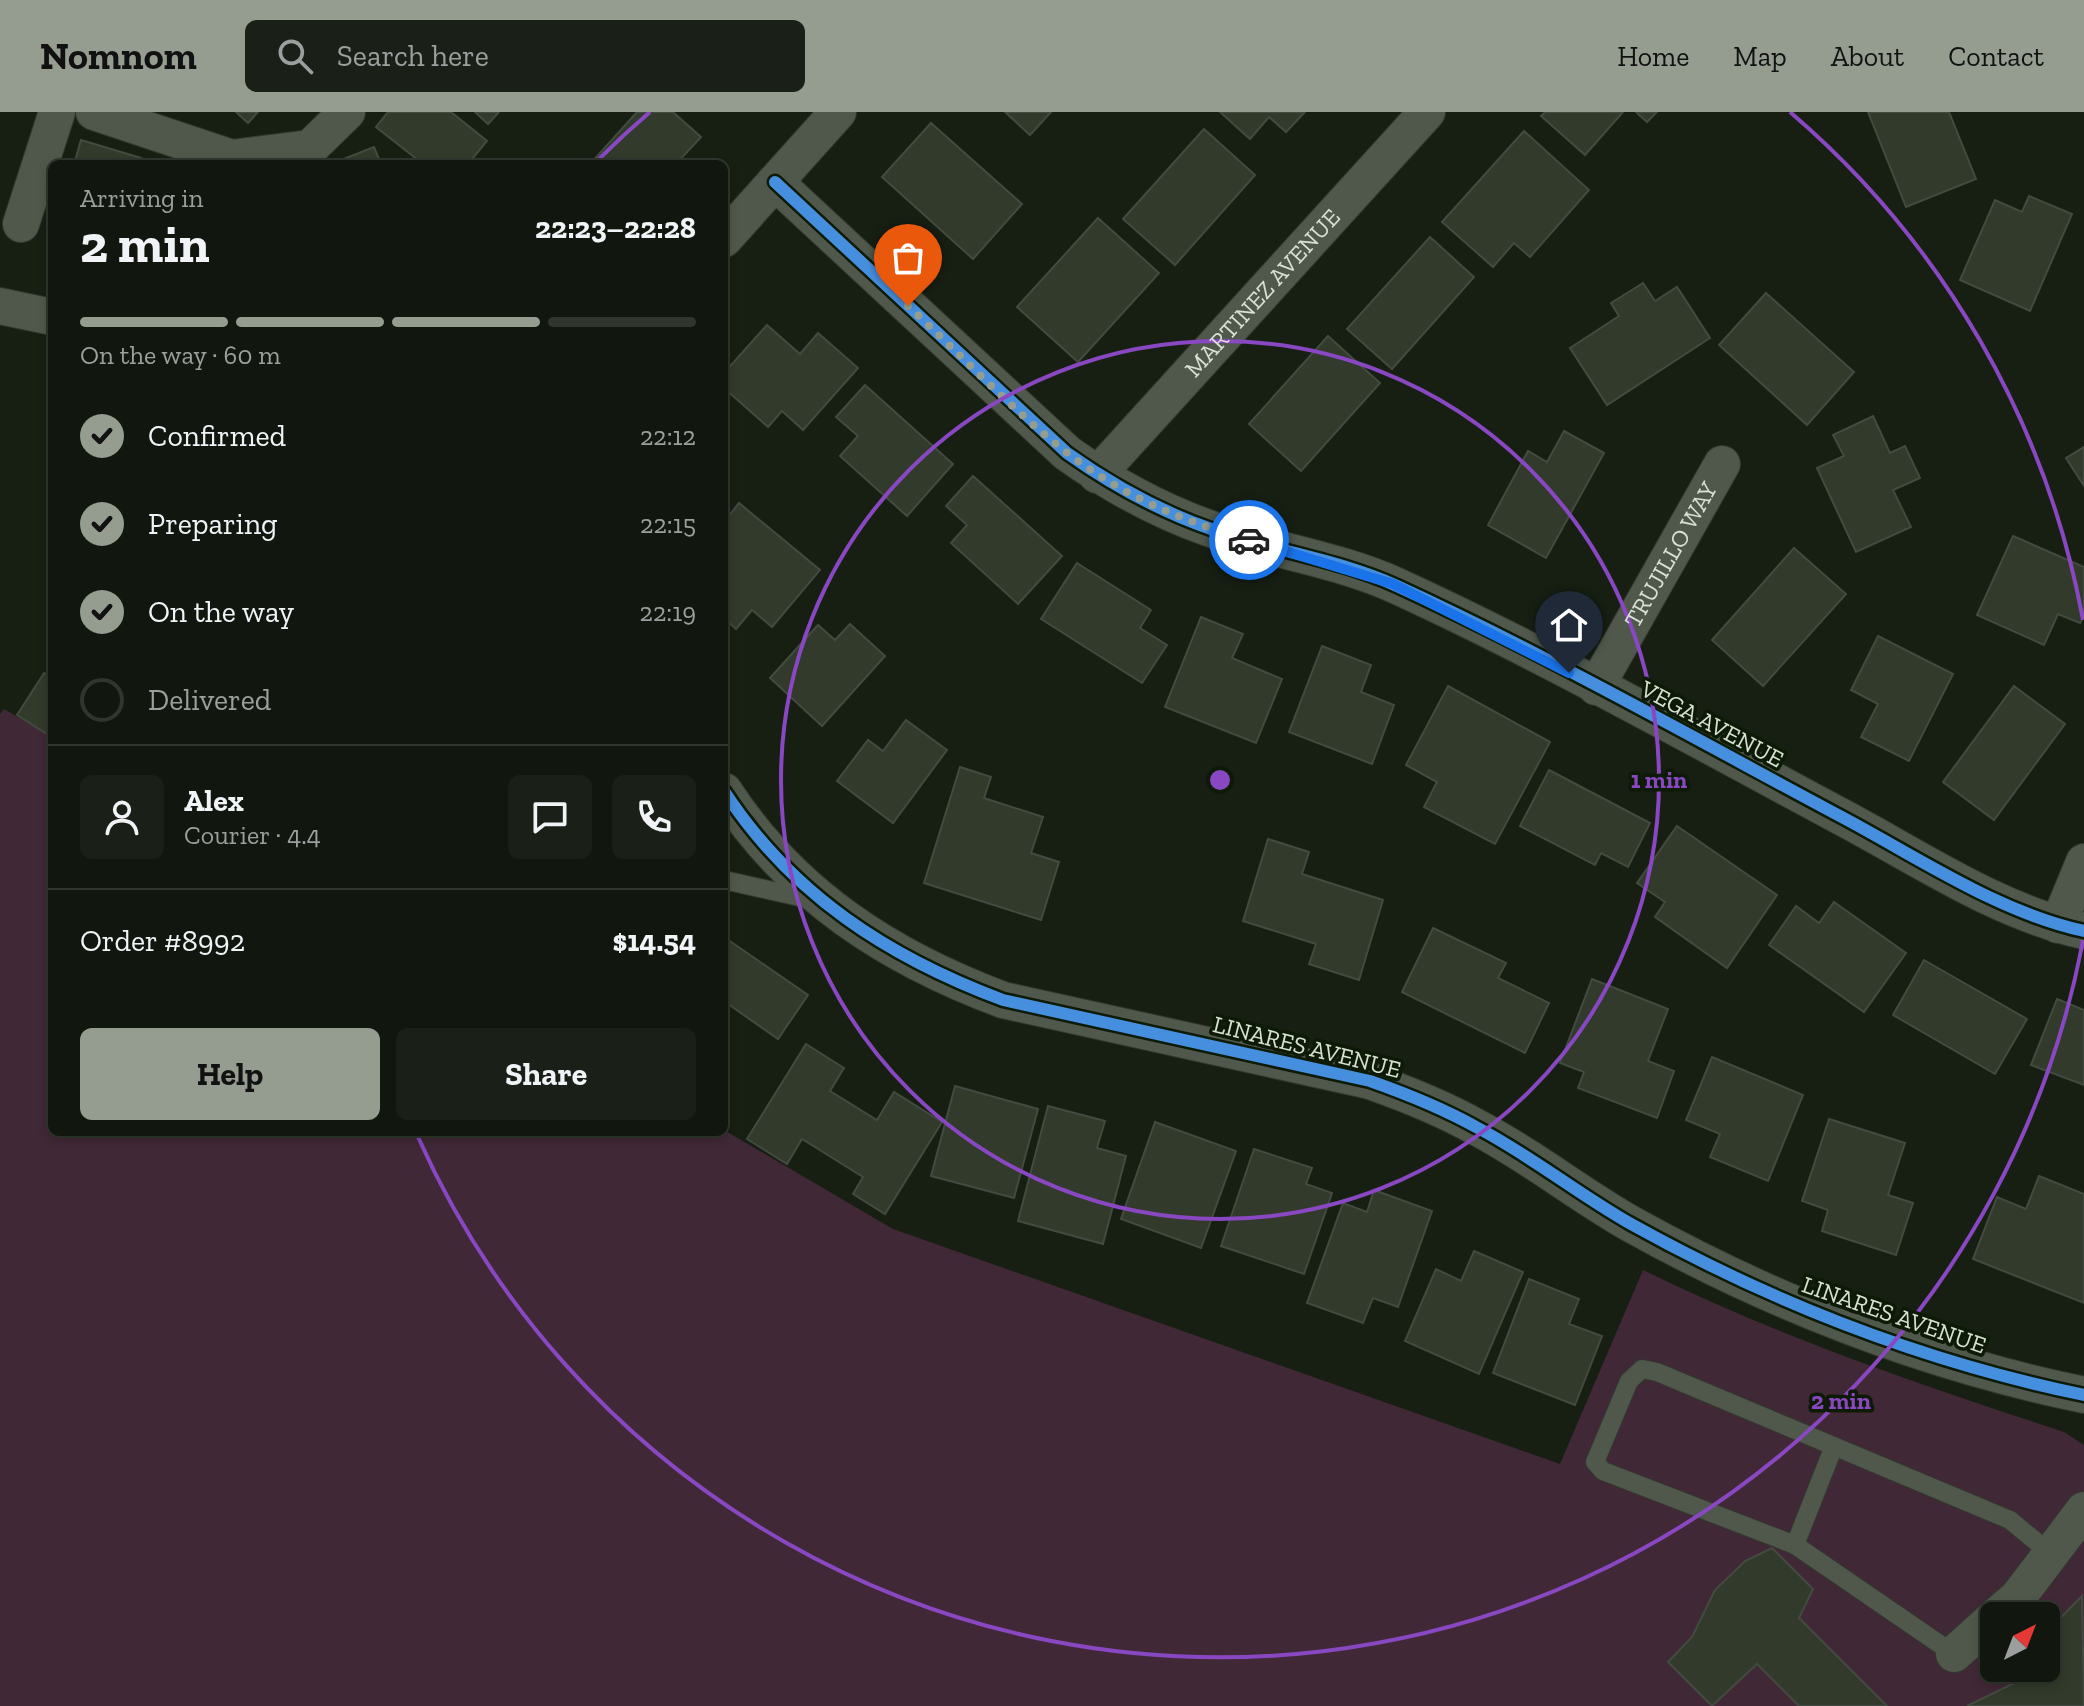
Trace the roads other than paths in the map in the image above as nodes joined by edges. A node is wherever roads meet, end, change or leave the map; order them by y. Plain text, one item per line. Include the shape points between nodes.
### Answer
1 (57, 112) edge
2 (94, 112) edge
3 (347, 112) edge
4 (838, 112) edge
5 (1427, 112) edge
6 (775, 182) junction
7 (21, 224) dead end
8 (728, 235) edge
9 (0, 306) edge
10 (48, 316) edge
11 (1722, 464) dead end
12 (1097, 475) junction
13 (1596, 687) junction
14 (728, 796) edge
15 (2084, 862) edge
16 (728, 881) edge
17 (820, 902) junction
18 (2071, 928) edge
19 (2084, 1395) edge
20 (1834, 1446) junction
21 (2084, 1510) edge
22 (1795, 1545) junction
23 (2051, 1554) junction
24 (2012, 1602) edge
25 (1980, 1631) edge
26 (1954, 1654) joint

1 - 7 street
2 - 3 street via 232,158 310,148
4 - 6 street
5 - 12 street, MARTINEZ AVENUE
6 - 8 street
6 - 12 street, VEGA AVENUE
9 - 10 street
11 - 13 street, TRUJILLO WAY
12 - 13 street, VEGA AVENUE via 1213,530 1393,584
13 - 18 street, VEGA AVENUE via 1927,864
14 - 17 street, LINARES AVENUE via 776,860
15 - 18 street
16 - 17 lane
17 - 19 street, LINARES AVENUE via 899,955 1003,1000 1126,1030 1279,1058 1370,1081 1428,1103 1737,1281 1856,1329 2020,1382
20 - 22 lane
20 - 22 lane via 1642,1369 1629,1381 1595,1462 1603,1471
20 - 23 lane via 2010,1520
21 - 23 street
22 - 26 lane
23 - 24 street
25 - 26 street

